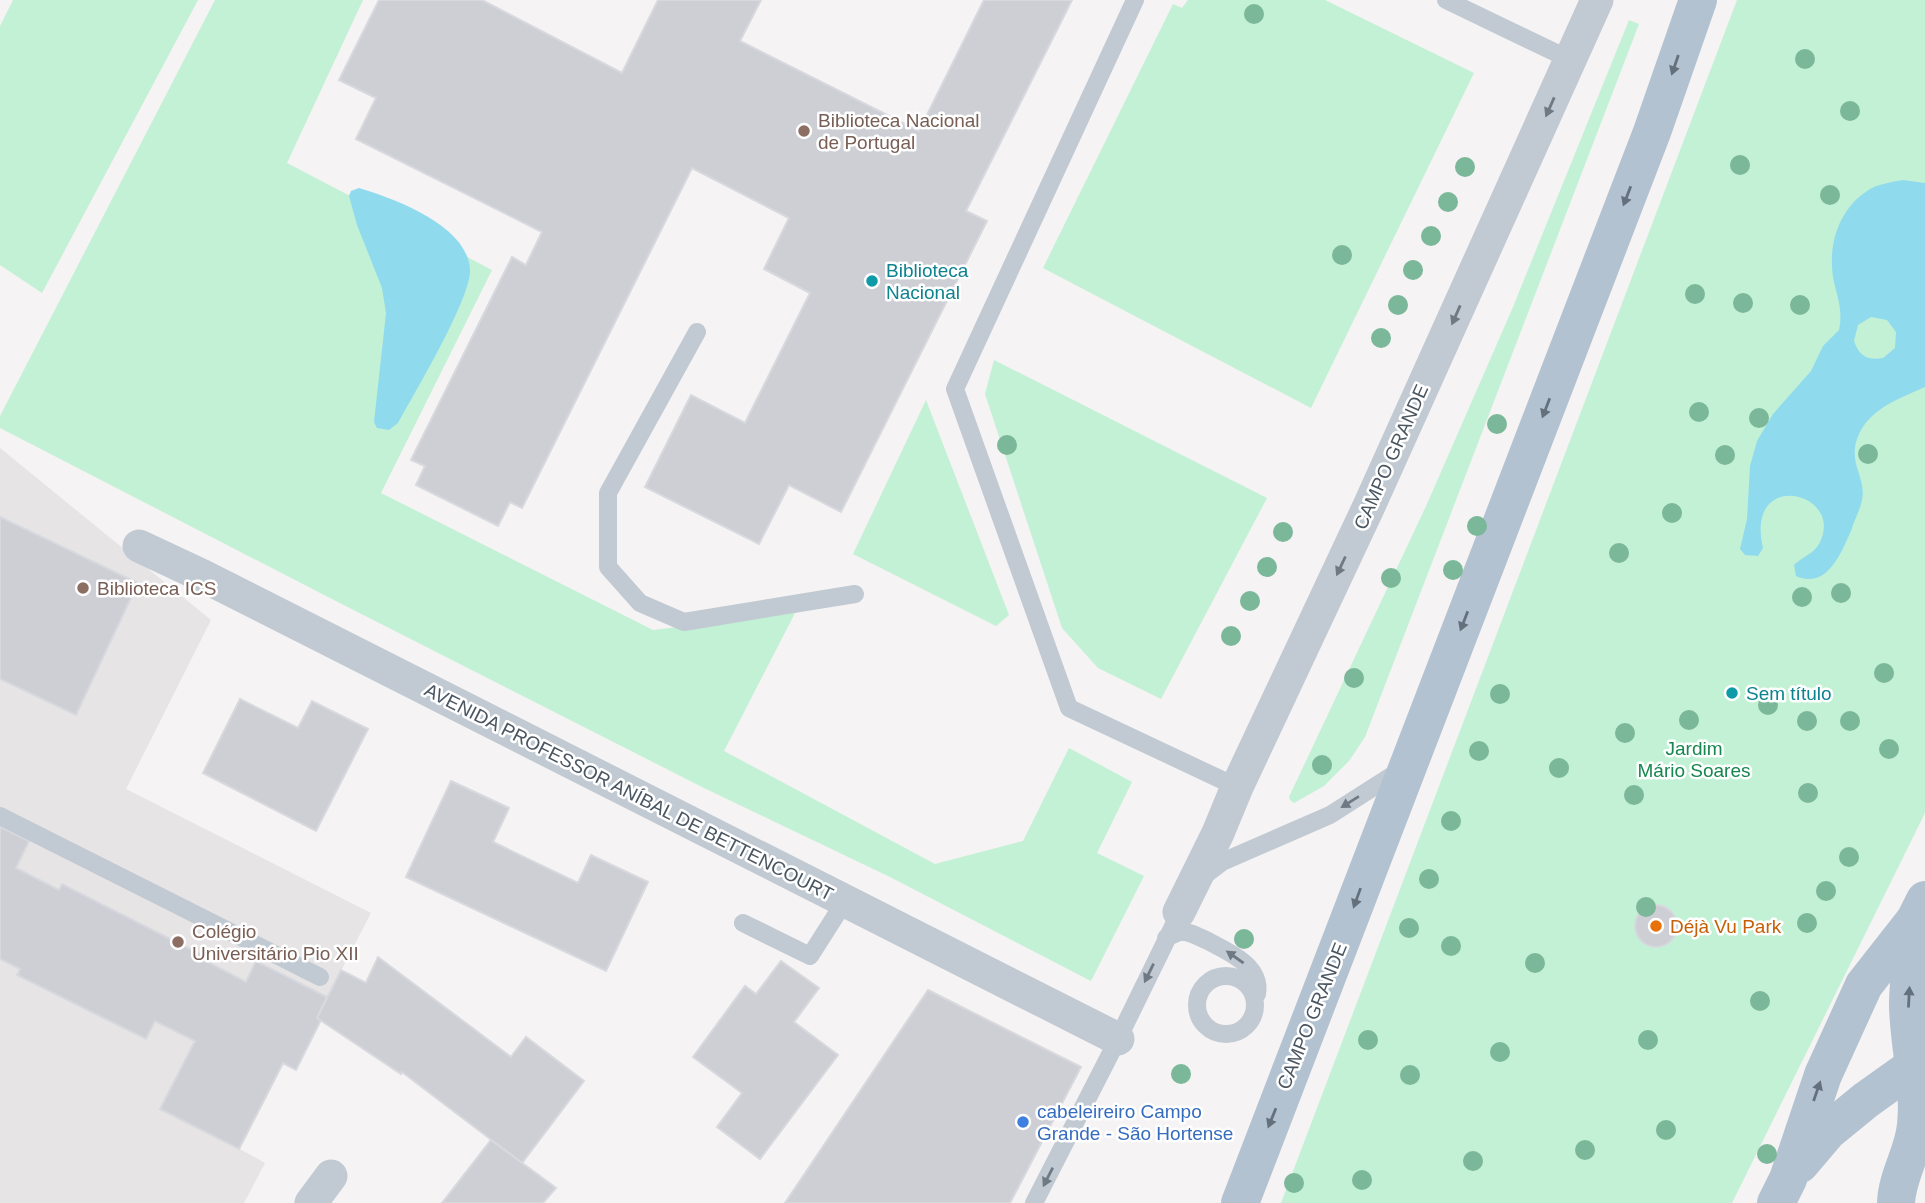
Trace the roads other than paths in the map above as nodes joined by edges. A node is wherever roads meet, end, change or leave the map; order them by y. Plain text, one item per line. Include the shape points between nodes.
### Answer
1 (1135, 0) edge
2 (1446, 0) edge
3 (1597, 0) edge
4 (1698, 0) edge
5 (1571, 60) junction
6 (696, 332) dead end
7 (139, 546) dead end
8 (855, 594) dead end
9 (1408, 766) junction
10 (1237, 787) junction
11 (0, 816) edge
12 (845, 901) junction
13 (1920, 910) edge
14 (743, 923) dead end
15 (1172, 925) junction
16 (320, 977) dead end
17 (1254, 1015) dead end
18 (1118, 1039) junction
19 (1921, 1063) edge
20 (331, 1176) dead end
21 (1782, 1191) edge
22 (1925, 1192) edge
23 (1240, 1197) edge
24 (311, 1203) edge
25 (1034, 1203) edge
26 (1896, 1203) edge
27 (1916, 1203) edge

1 - 10 lane via 955,389 1069,708
2 - 5 lane
3 - 5 street, CAMPO GRANDE
4 -> 9 main road, CAMPO GRANDE via 1647,145
5 -> 10 street, CAMPO GRANDE
6 - 8 lane via 608,493 608,566 640,603 684,622
7 - 12 street, AVENIDA PROFESSOR ANÍBAL DE BETTENCOURT
9 -> 15 lane, CAMPO GRANDE via 1330,815 1222,862 1205,875
9 -> 23 main road, CAMPO GRANDE
10 - 15 street, CAMPO GRANDE
11 - 16 lane
12 - 14 lane via 810,956
12 - 18 street, AVENIDA PROFESSOR ANÍBAL DE BETTENCOURT
19 -> 13 main road via 1908,1006
21 -> 13 main road via 1823,1075 1864,985
17 -> 15 lane via 1259,985 1249,967 1236,955
15 -> 18 lane, CAMPO GRANDE
18 -> 25 lane, CAMPO GRANDE
19 - 21 main road via 1828,1131
19 - 26 main road via 1916,1125
20 - 24 street
22 - 27 main road

